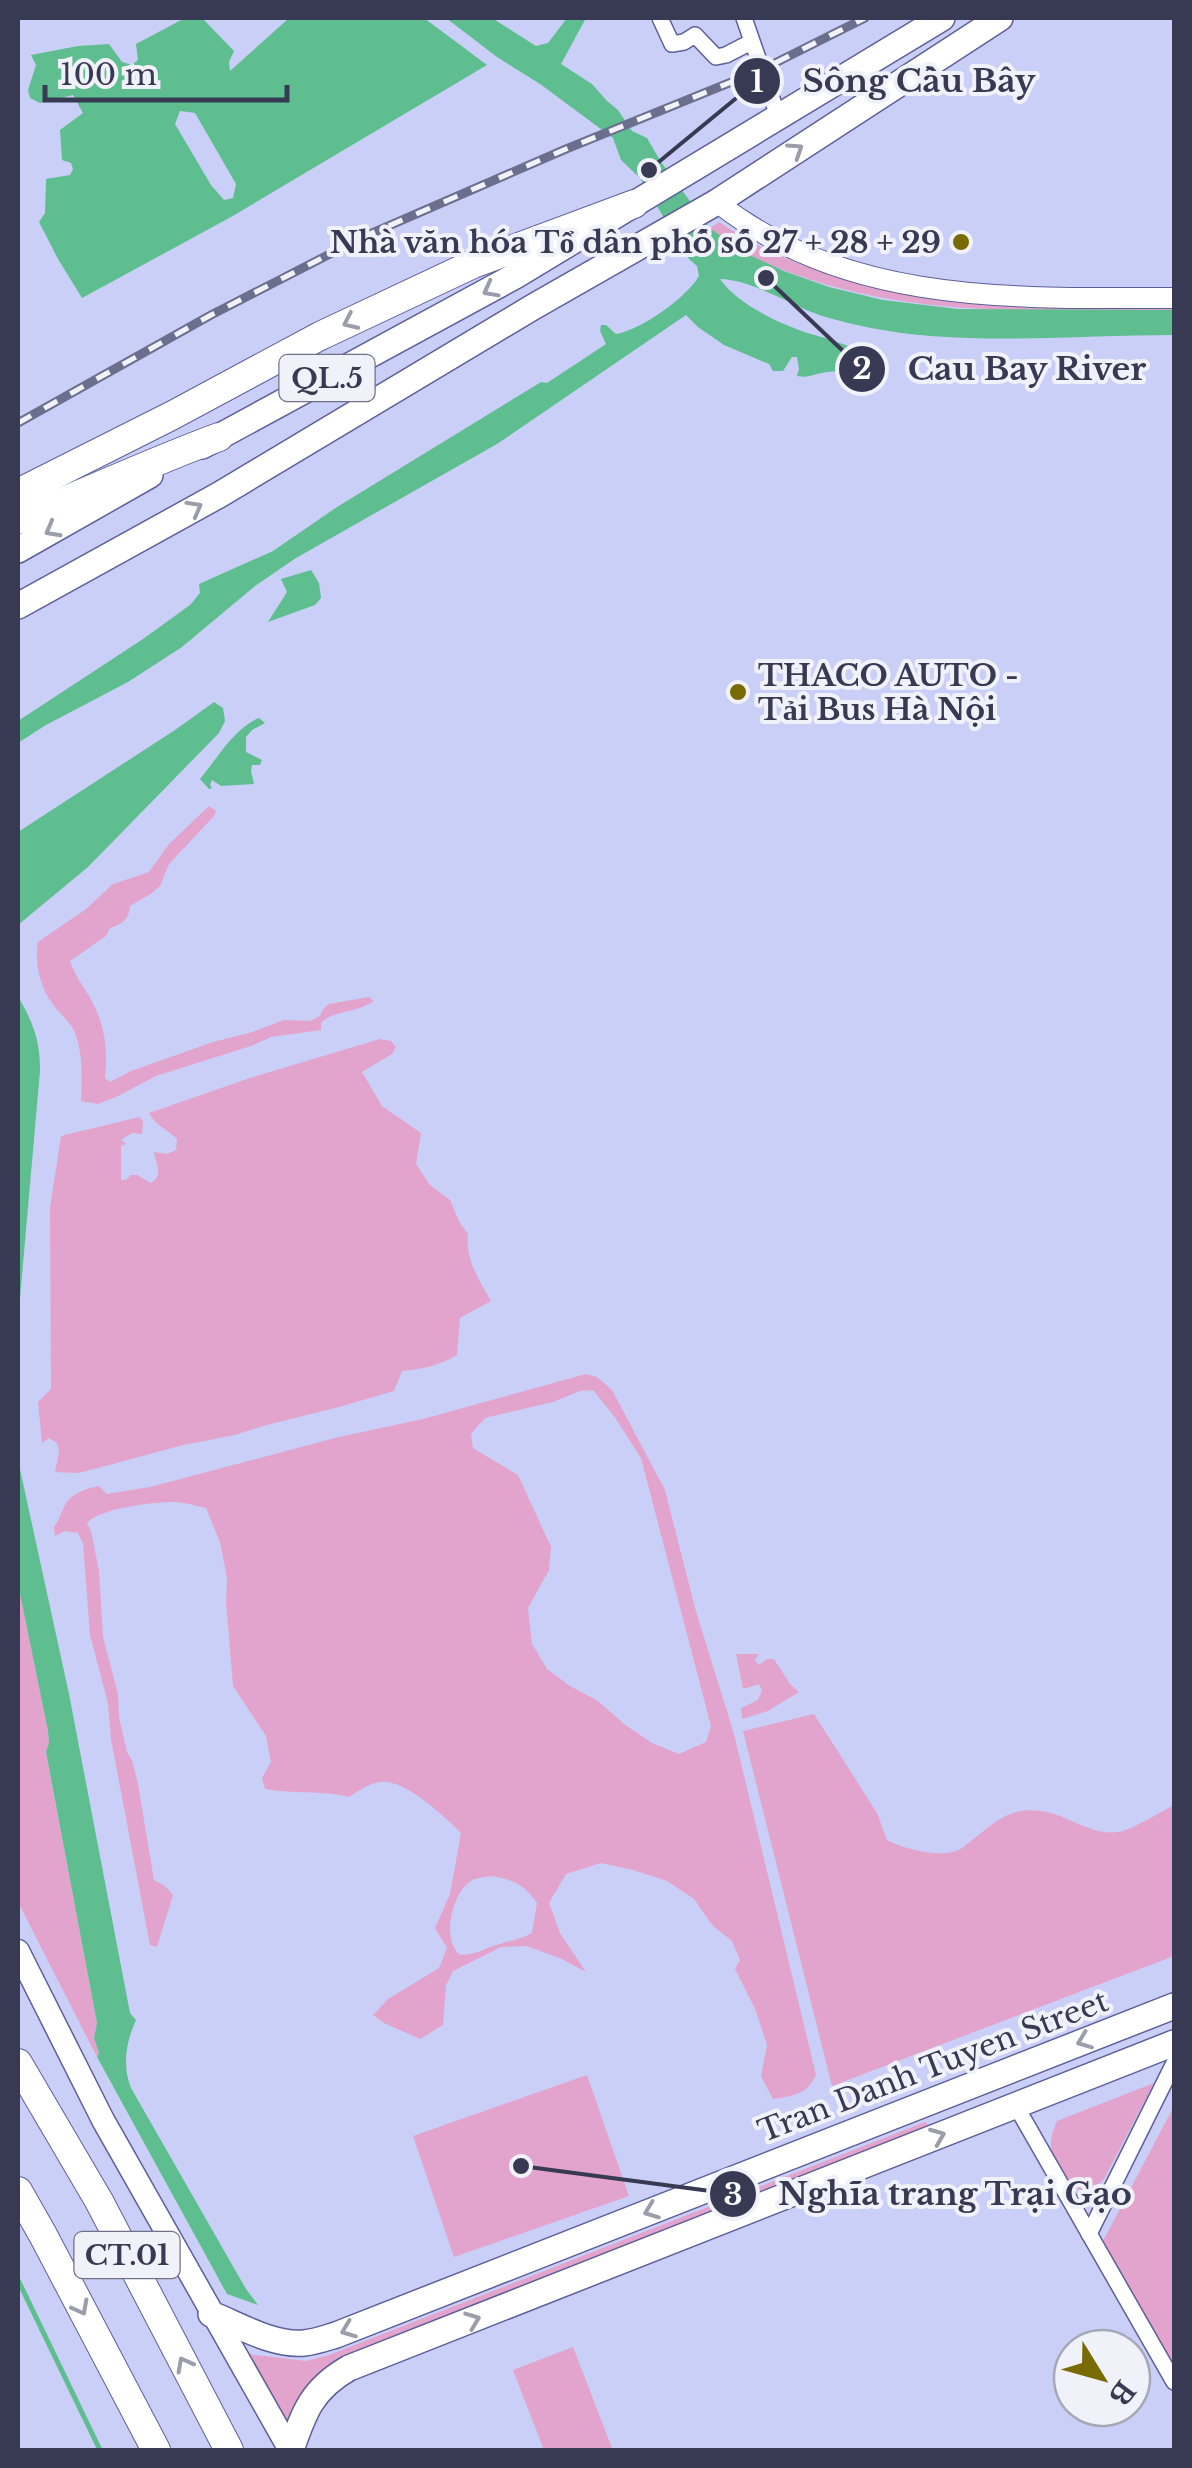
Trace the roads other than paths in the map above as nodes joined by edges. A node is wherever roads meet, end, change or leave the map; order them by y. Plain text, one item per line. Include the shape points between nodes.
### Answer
1 (660, 18) edge
2 (744, 18) edge
3 (942, 18) edge
4 (1000, 18) edge
5 (750, 42) junction
6 (778, 116) junction
7 (716, 202) junction
8 (634, 204) junction
9 (1174, 298) edge
10 (219, 437) junction
11 (18, 493) edge
12 (18, 520) edge
13 (18, 550) edge
14 (18, 606) edge
15 (18, 1951) edge
16 (1174, 2006) edge
17 (1174, 2043) edge
18 (1174, 2063) edge
19 (18, 2064) edge
20 (1002, 2074) junction
21 (1016, 2106) junction
22 (18, 2192) edge
23 (1089, 2234) junction
24 (211, 2314) junction
25 (1174, 2382) edge
26 (156, 2450) edge
27 (229, 2450) edge
28 (291, 2450) edge

1 - 5 street via 672,44 695,34 716,56
2 - 5 street
3 - 6 main road, QL.5
7 -> 4 main road, QL.5
5 - 6 street
6 - 8 main road, QL.5
7 - 9 street via 800,253 901,284 1015,297
14 -> 7 main road, QL.5
8 -> 10 main road, QL.5
8 -> 11 highway via 473,264
10 - 12 highway
10 -> 13 main road, QL.5
15 - 24 main road
16 -> 20 main road, Tran Danh Tuyen Street
17 - 21 main road
18 - 23 street
27 -> 19 highway, CT.01
20 - 21 main road
20 -> 24 main road, Tran Danh Tuyen Street via 336,2335 291,2344
21 - 23 street
28 -> 21 main road via 309,2404 349,2368
22 -> 26 highway, CT.01
23 - 25 street
24 - 28 main road

